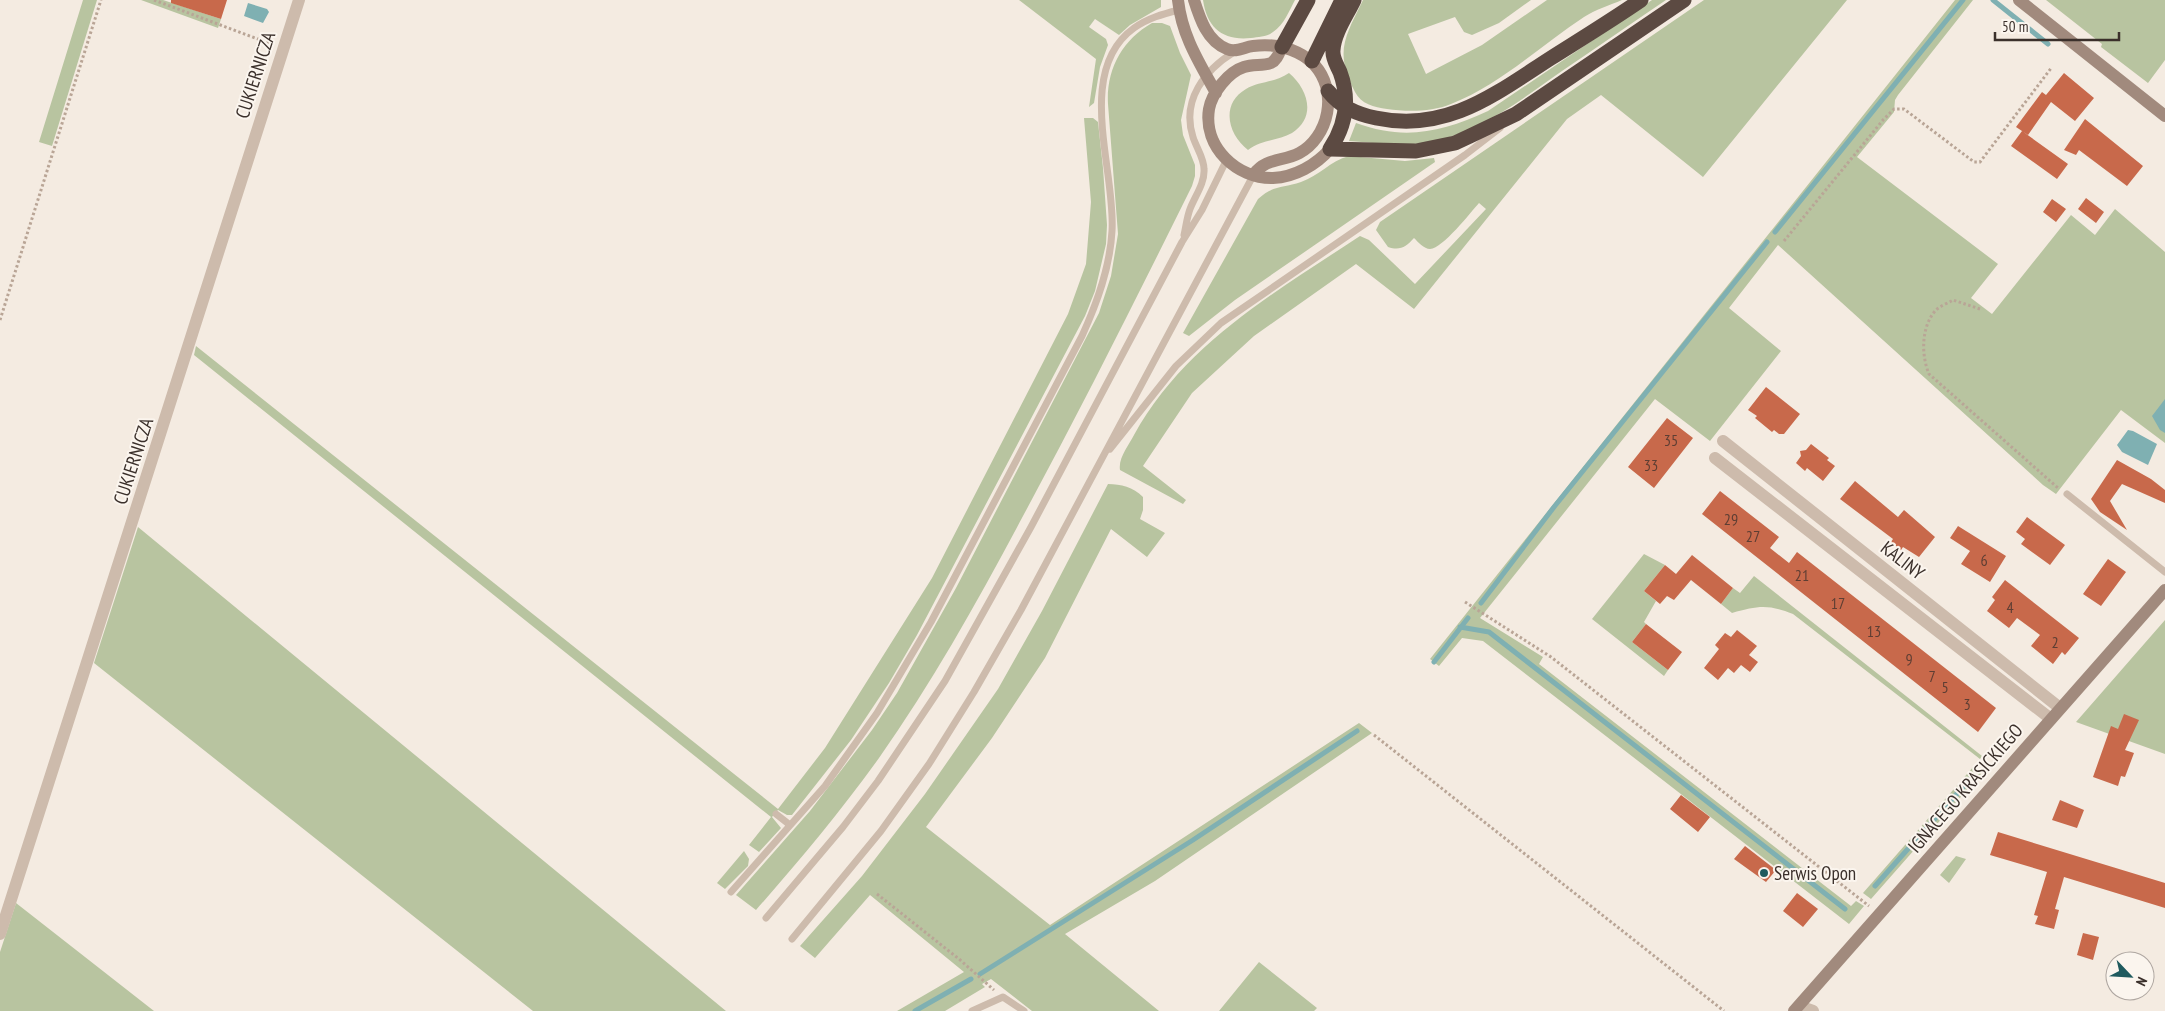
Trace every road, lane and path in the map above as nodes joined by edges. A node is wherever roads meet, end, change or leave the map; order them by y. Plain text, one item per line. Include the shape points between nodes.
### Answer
1 (101, 0) edge
2 (154, 0) edge
3 (299, 0) edge
4 (1194, 0) edge
5 (1308, 0) edge
6 (1342, 0) edge
7 (1354, 0) edge
8 (1641, 0) edge
9 (1684, 0) edge
10 (2018, 0) edge
11 (1179, 5) edge
12 (1282, 47) junction
13 (283, 51) junction
14 (1235, 51) junction
15 (1312, 61) junction
16 (2052, 67) dead end
17 (1206, 74) junction
18 (1328, 91) junction
19 (1216, 93) junction
20 (1347, 108) junction
21 (1516, 114) junction
22 (2165, 116) edge
23 (1330, 150) junction
24 (1226, 160) junction
25 (1254, 174) junction
26 (1784, 241) dead end
27 (1182, 242) junction
28 (1980, 309) dead end
29 (0, 320) edge
30 (1723, 441) dead end
31 (1715, 458) dead end
32 (1098, 466) junction
33 (2067, 494) joint
34 (2165, 572) edge
35 (2165, 590) edge
36 (1465, 602) dead end
37 (2060, 708) junction
38 (2051, 719) junction
39 (1374, 735) dead end
40 (776, 814) dead end
41 (790, 825) junction
42 (730, 892) dead end
43 (877, 894) dead end
44 (1879, 914) junction
45 (766, 918) dead end
46 (0, 934) edge
47 (792, 939) dead end
48 (1003, 997) junction
49 (1797, 1008) edge
50 (972, 1011) edge
51 (1024, 1011) edge
52 (1724, 1011) edge
53 (1813, 1011) edge

1 - 29 path
2 - 13 path via 275,45
3 - 13 street, CUKIERNICZA
4 - 14 street via 1201,21 1213,38 1219,45
5 - 12 highway
6 - 15 highway
7 - 20 highway via 1333,50 1345,87
8 - 20 highway via 1495,94 1457,113 1438,119 1394,122
9 - 21 highway
10 - 22 street
11 - 17 street via 1184,33
11 - 41 lane via 1132,29 1120,41 1104,74 1101,112 1112,230 1106,272 1094,310 903,671 852,750
12 - 14 street via 1262,45
12 - 15 street
12 - 19 street via 1271,63 1239,69
13 - 46 street, CUKIERNICZA
14 - 17 lane
15 - 18 street via 1325,80
16 - 26 path via 1980,162 1974,162 1904,109 1894,109
17 - 19 street
17 - 27 lane via 1190,110 1191,129 1204,166 1204,177 1189,211
18 - 20 highway
18 - 25 street via 1326,116 1313,142 1299,154 1263,164
19 - 24 street via 1209,109 1209,126 1215,146
20 - 23 highway
21 - 23 highway via 1470,136 1428,150
21 - 32 lane via 1465,155 1221,323 1176,366
23 - 25 street via 1314,164 1291,175 1272,178
24 - 25 street
24 - 27 lane
25 - 32 lane
27 - 45 lane via 945,681 843,827
28 - 33 path via 1953,300 1936,310 1925,328 1925,365 1929,374
30 - 37 street, KALINY
31 - 38 street, KALINY
32 - 47 lane via 998,652 929,764 881,831
33 - 34 lane
35 - 37 street, IGNACEGO KRASICKIEGO
36 - 44 path via 1551,657
37 - 38 street, IGNACEGO KRASICKIEGO
38 - 44 street, IGNACEGO KRASICKIEGO
39 - 52 path
40 - 41 lane
41 - 42 lane
43 - 48 path
44 - 49 street, IGNACEGO KRASICKIEGO
48 - 50 lane
48 - 51 lane
49 - 53 street

